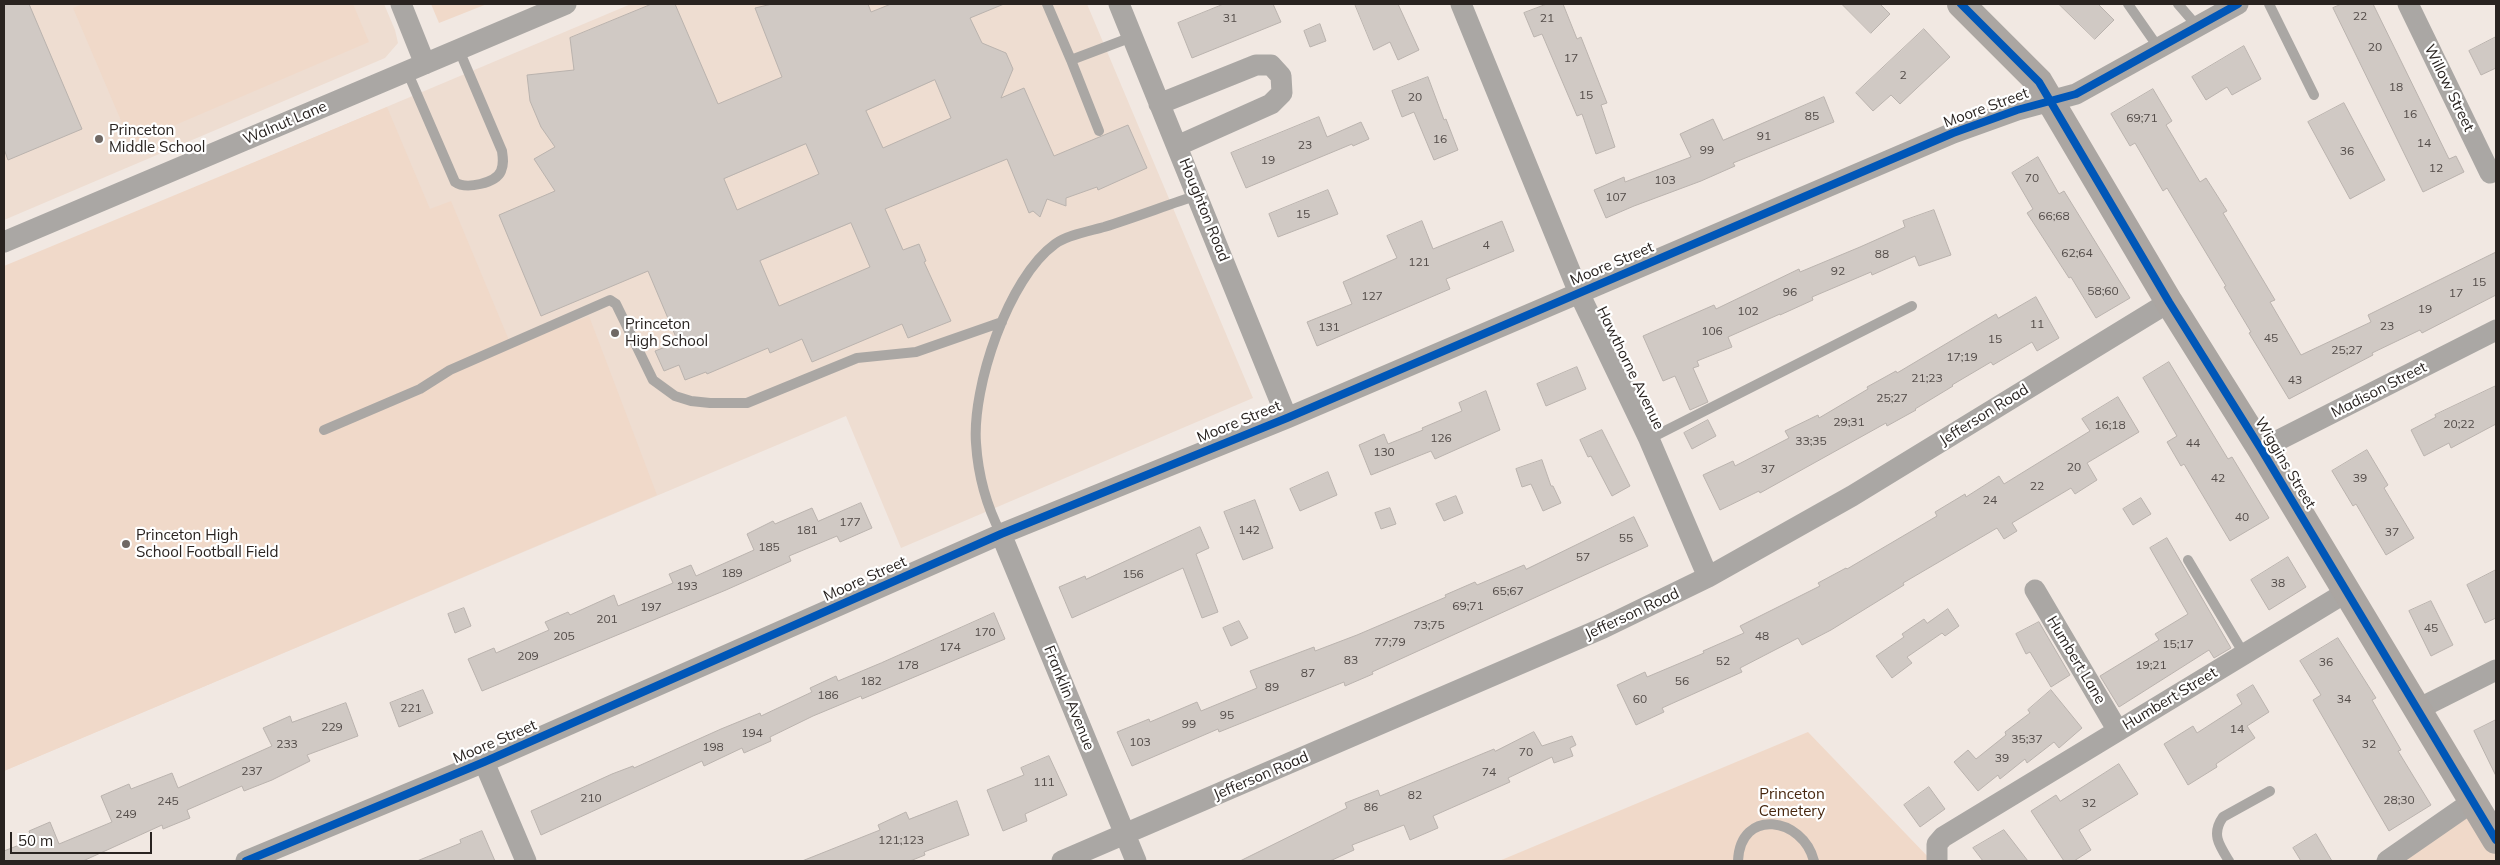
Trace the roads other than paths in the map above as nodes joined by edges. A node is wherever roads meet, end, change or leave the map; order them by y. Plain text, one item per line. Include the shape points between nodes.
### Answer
1 (401, 4) edge
2 (566, 4) edge
3 (1047, 4) edge
4 (1119, 4) edge
5 (1461, 4) edge
6 (1961, 4) edge
7 (2128, 4) edge
8 (2178, 4) edge
9 (2238, 4) edge
10 (2269, 4) edge
11 (2408, 4) edge
12 (2196, 26) junction
13 (1132, 37) junction
14 (2158, 47) junction
15 (458, 50) junction
16 (1071, 60) junction
17 (416, 68) junction
18 (2314, 94) dead end
19 (2050, 100) junction
20 (1159, 104) junction
21 (1099, 131) dead end
22 (1177, 146) junction
23 (2490, 172) dead end
24 (1198, 195) junction
25 (4, 242) edge
26 (1579, 293) junction
27 (2169, 302) junction
28 (1912, 306) dead end
29 (1002, 322) junction
30 (2496, 330) edge
31 (1287, 418) junction
32 (324, 430) dead end
33 (1649, 439) junction
34 (2261, 449) junction
35 (1001, 534) junction
36 (2188, 560) dead end
37 (1708, 577) junction
38 (2034, 590) dead end
39 (2345, 592) junction
40 (2244, 654) junction
41 (2496, 670) edge
42 (2418, 709) junction
43 (2118, 731) junction
44 (484, 762) junction
45 (2270, 791) dead end
46 (2472, 802) junction
47 (1125, 834) junction
48 (2496, 840) edge
49 (246, 861) edge
50 (526, 861) edge
51 (1062, 861) edge
52 (1136, 861) edge
53 (1738, 861) edge
54 (1814, 861) edge
55 (1937, 861) edge
56 (2228, 861) edge
57 (2387, 861) edge

1 - 17 street
2 - 15 street, Walnut Lane
3 - 16 lane
4 - 13 street, Houghton Road
5 - 26 street, Hawthorne Avenue
6 - 19 street, Wiggins Street via 2039,82
7 - 14 lane
8 - 12 lane
9 - 12 street, Moore Street
10 - 18 lane
11 - 23 street, Willow Street
12 - 14 street, Moore Street
13 - 16 lane
13 - 20 street, Houghton Road
14 - 19 street, Moore Street via 2076,94
15 - 17 street, Walnut Lane
15 - 17 lane via 502,151 502,169 497,176 469,186 455,182 451,177
16 - 21 lane
17 - 25 street, Walnut Lane
19 - 26 street, Moore Street via 1953,133
19 - 27 street, Wiggins Street
20 - 22 street, Houghton Road
20 - 22 street via 1256,65 1271,65 1281,76 1282,93 1271,104
22 - 24 street, Houghton Road
24 - 29 lane via 1056,243 1023,279
24 - 31 street, Houghton Road
26 - 31 street, Moore Street
26 - 33 street, Hawthorne Avenue
27 - 34 street, Wiggins Street
27 - 37 street, Jefferson Road via 1852,496
28 - 33 lane
29 - 32 lane via 916,352 857,358 747,402 710,403 675,396 653,380 616,304 610,300
29 - 35 lane via 984,376 976,443 992,515
30 - 34 street, Madison Street
31 - 35 street, Moore Street
33 - 37 street, Hawthorne Avenue
34 - 39 street, Wiggins Street
35 - 44 street, Moore Street
35 - 47 street, Franklin Avenue
36 - 40 lane
37 - 47 street, Jefferson Road via 1603,628
38 - 43 street, Humbert Lane
39 - 40 street, Humbert Street
39 - 42 street, Wiggins Street
40 - 43 street, Humbert Street
41 - 42 street
42 - 46 street, Wiggins Street
43 - 55 street, Humbert Street via 1942,837 1936,844
44 - 49 street, Moore Street
44 - 50 street
45 - 56 lane via 2223,817 2218,824 2217,841
46 - 48 street, Wiggins Street
46 - 57 street
47 - 51 street, Jefferson Road
47 - 52 street, Franklin Avenue
53 - 54 lane via 1740,844 1746,834 1757,827 1772,824 1782,825 1803,841

